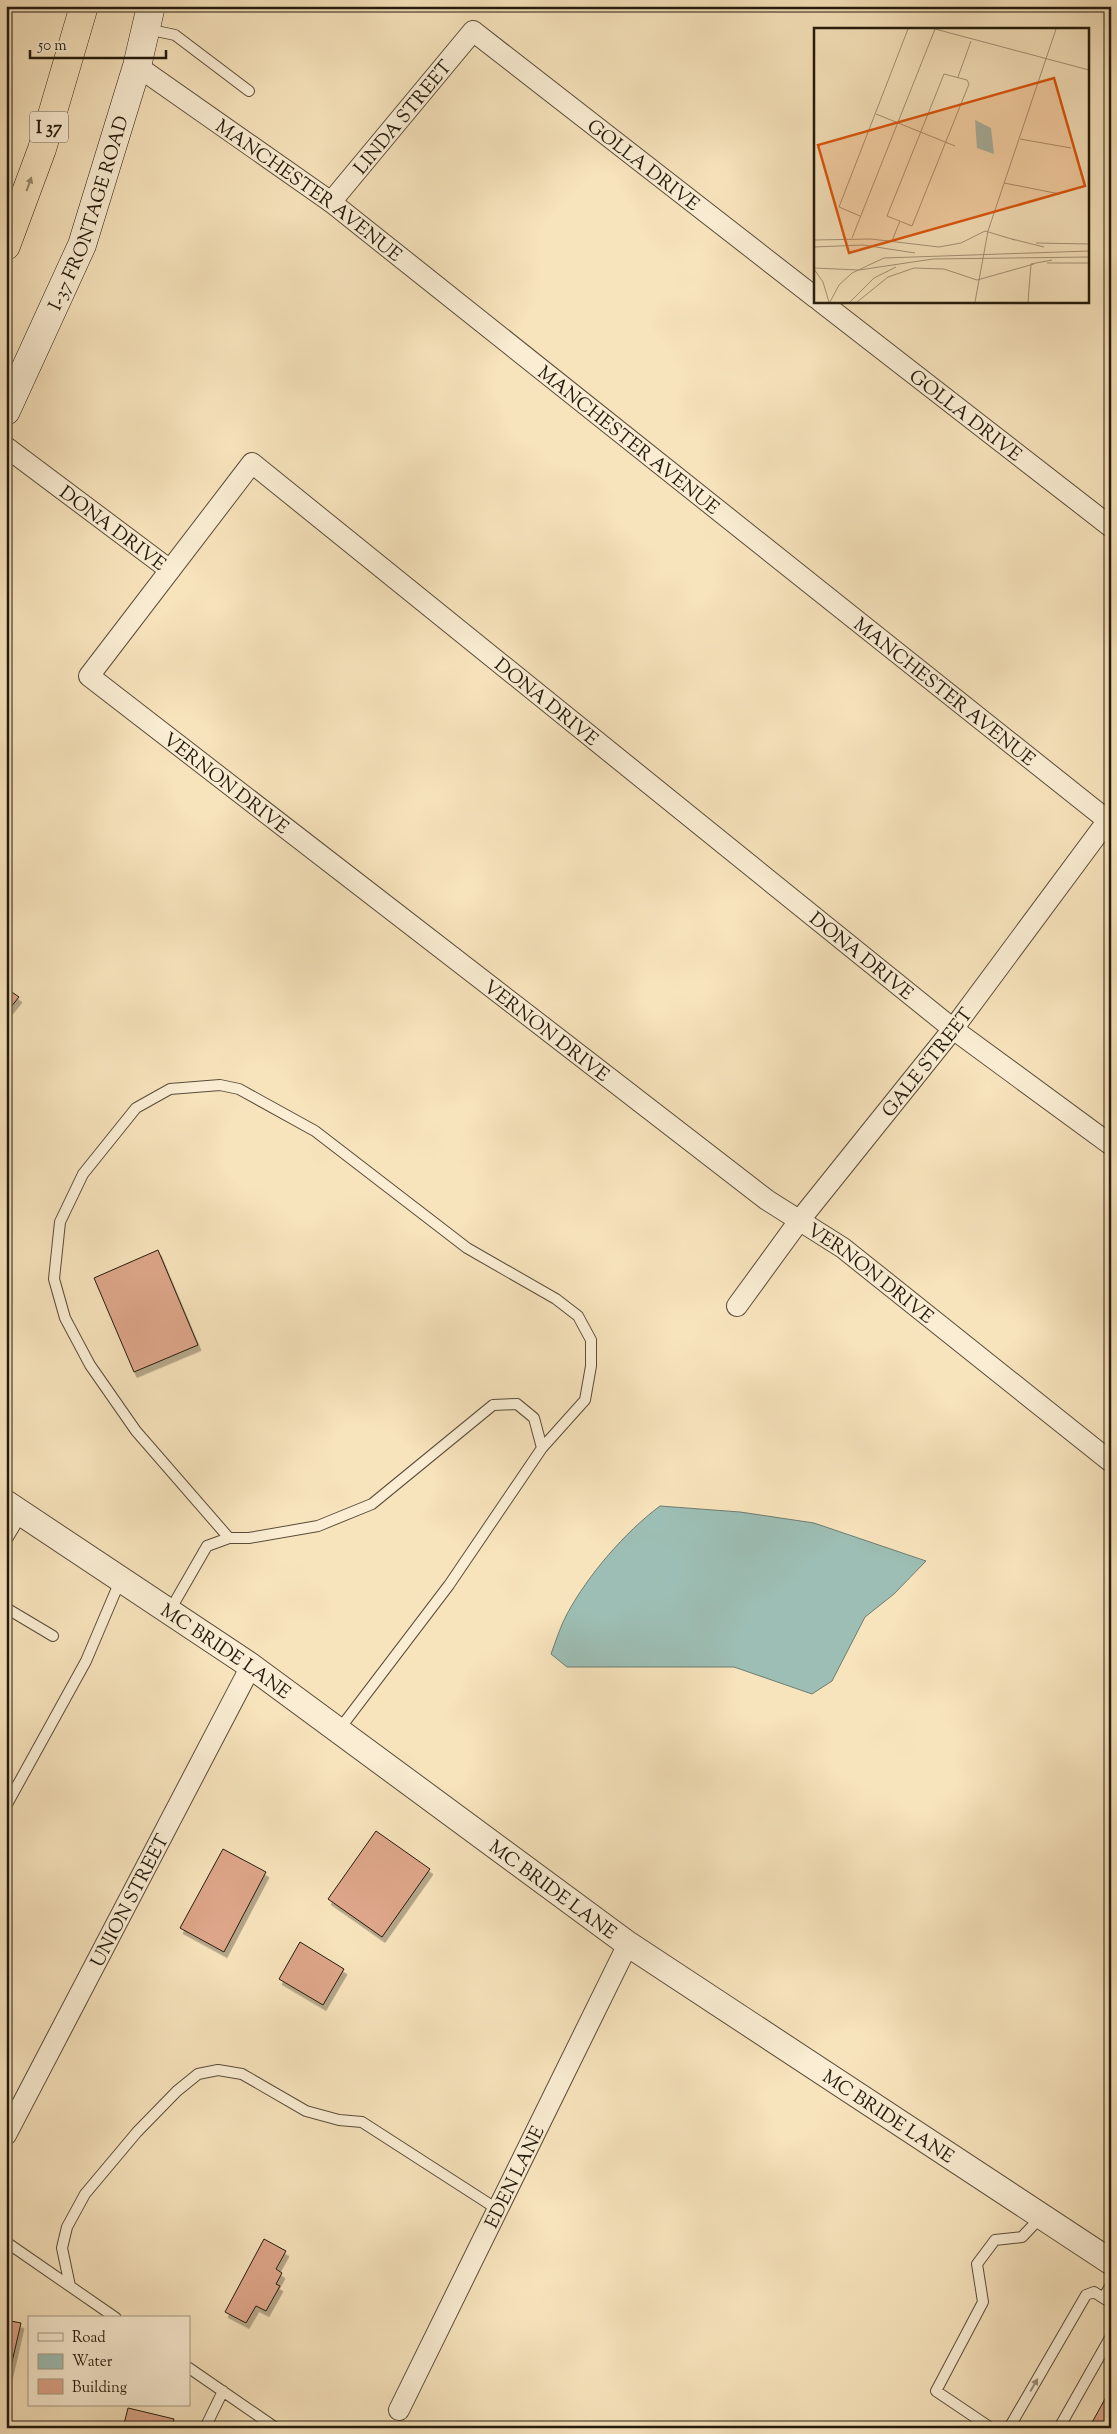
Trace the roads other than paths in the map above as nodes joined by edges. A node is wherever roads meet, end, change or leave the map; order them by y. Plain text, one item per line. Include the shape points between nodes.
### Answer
1 (84, 6) edge
2 (149, 18) edge
3 (473, 31) joint
4 (137, 66) junction
5 (249, 91) dead end
6 (331, 202) junction
7 (6, 246) edge
8 (814, 296) edge
9 (821, 302) edge
10 (6, 412) edge
11 (6, 447) edge
12 (1111, 527) edge
13 (170, 570) junction
14 (1110, 820) edge
15 (953, 1028) junction
16 (1111, 1145) edge
17 (799, 1222) junction
18 (737, 1306) dead end
19 (542, 1448) junction
20 (1111, 1462) edge
21 (14, 1509) edge
22 (229, 1538) junction
23 (6, 1542) edge
24 (120, 1581) junction
25 (6, 1608) edge
26 (169, 1612) junction
27 (52, 1636) dead end
28 (251, 1666) junction
29 (338, 1731) junction
30 (6, 1806) edge
31 (628, 1944) junction
32 (6, 2135) edge
33 (498, 2210) junction
34 (1042, 2216) junction
35 (6, 2242) edge
36 (1111, 2262) edge
37 (1111, 2285) edge
38 (70, 2286) junction
39 (1107, 2300) edge
40 (113, 2316) edge
41 (1111, 2336) edge
42 (190, 2369) edge
43 (223, 2391) junction
44 (399, 2410) dead end
45 (205, 2428) edge
46 (276, 2428) edge
47 (991, 2428) edge
48 (1009, 2428) edge
49 (1059, 2428) edge

7 -> 1 highway, I 37 via 42,149
2 - 4 main road, I-37 FRONTAGE ROAD
2 - 5 lane
3 - 6 street, LINDA STREET
3 - 8 street, GOLLA DRIVE
4 - 6 street, MANCHESTER AVENUE
4 - 10 main road, I-37 FRONTAGE ROAD via 82,245
6 - 14 street, MANCHESTER AVENUE
9 - 12 street, GOLLA DRIVE
11 - 13 street, DONA DRIVE
13 - 15 street, DONA DRIVE via 252,463
13 - 17 street, VERNON DRIVE via 89,676 766,1200
14 - 15 street, GALE STREET
15 - 16 street, DONA DRIVE
15 - 17 street, GALE STREET
17 - 18 street, GALE STREET
17 - 20 street, VERNON DRIVE via 843,1248
19 - 22 lane via 534,1418 517,1404 494,1405 372,1504 318,1526 249,1538
19 - 22 lane via 585,1400 591,1366 591,1340 578,1316 556,1298 467,1248 315,1131 239,1089 220,1085 170,1089 136,1108 84,1174 60,1222 54,1279 65,1318 90,1365 136,1431
19 - 29 lane via 449,1585
21 - 23 lane
21 - 24 street, MC BRIDE LANE
22 - 26 lane via 207,1546
24 - 26 street, MC BRIDE LANE
24 - 30 lane via 86,1661
25 - 27 lane
26 - 28 street, MC BRIDE LANE
28 - 29 street, MC BRIDE LANE
28 - 32 street, UNION STREET
29 - 31 street, MC BRIDE LANE
31 - 33 street, EDEN LANE
31 - 34 street, MC BRIDE LANE
33 - 38 lane via 362,2122 306,2111 242,2074 218,2070 198,2074 177,2091 85,2194 67,2227 62,2248
33 - 44 street, EDEN LANE
34 - 36 street, MC BRIDE LANE
34 - 47 lane via 1022,2237 995,2240 977,2264 984,2302 936,2391
35 - 38 lane
37 - 39 lane
38 - 40 lane
48 -> 39 lane via 1086,2295 1094,2292
41 - 49 lane
42 - 43 lane
43 - 45 lane
43 - 46 lane

